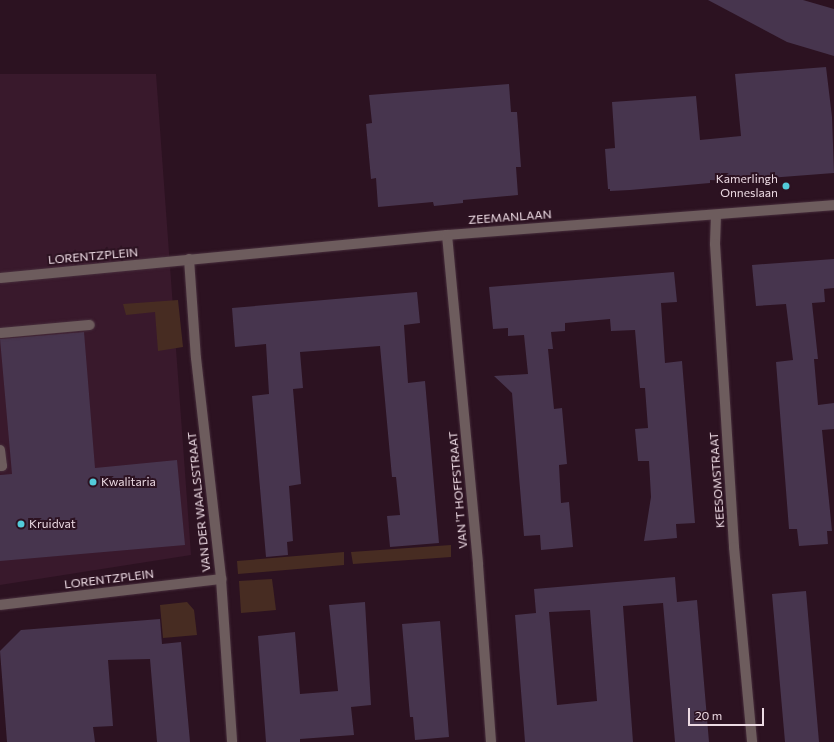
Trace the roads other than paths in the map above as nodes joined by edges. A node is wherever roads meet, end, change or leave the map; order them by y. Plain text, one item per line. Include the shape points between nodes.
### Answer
1 (834, 205) edge
2 (716, 215) junction
3 (447, 235) junction
4 (189, 259) junction
5 (0, 278) edge
6 (90, 325) dead end
7 (0, 333) edge
8 (0, 450) edge
9 (0, 466) edge
10 (221, 579) junction
11 (0, 605) edge
12 (232, 742) edge
13 (491, 742) edge
14 (752, 742) edge

1 - 2 street, ZEEMANLAAN
2 - 3 street, ZEEMANLAAN
2 - 14 street, KEESOMSTRAAT via 715,244 734,547
3 - 4 street, ZEEMANLAAN
3 - 13 street, VAN 'T HOFFSTRAAT via 478,565
4 - 5 street, LORENTZPLEIN
4 - 10 street, VAN DER WAALSSTRAAT via 196,358
6 - 7 street
8 - 9 street
10 - 11 street, LORENTZPLEIN
10 - 12 street, VAN DER WAALSSTRAAT

